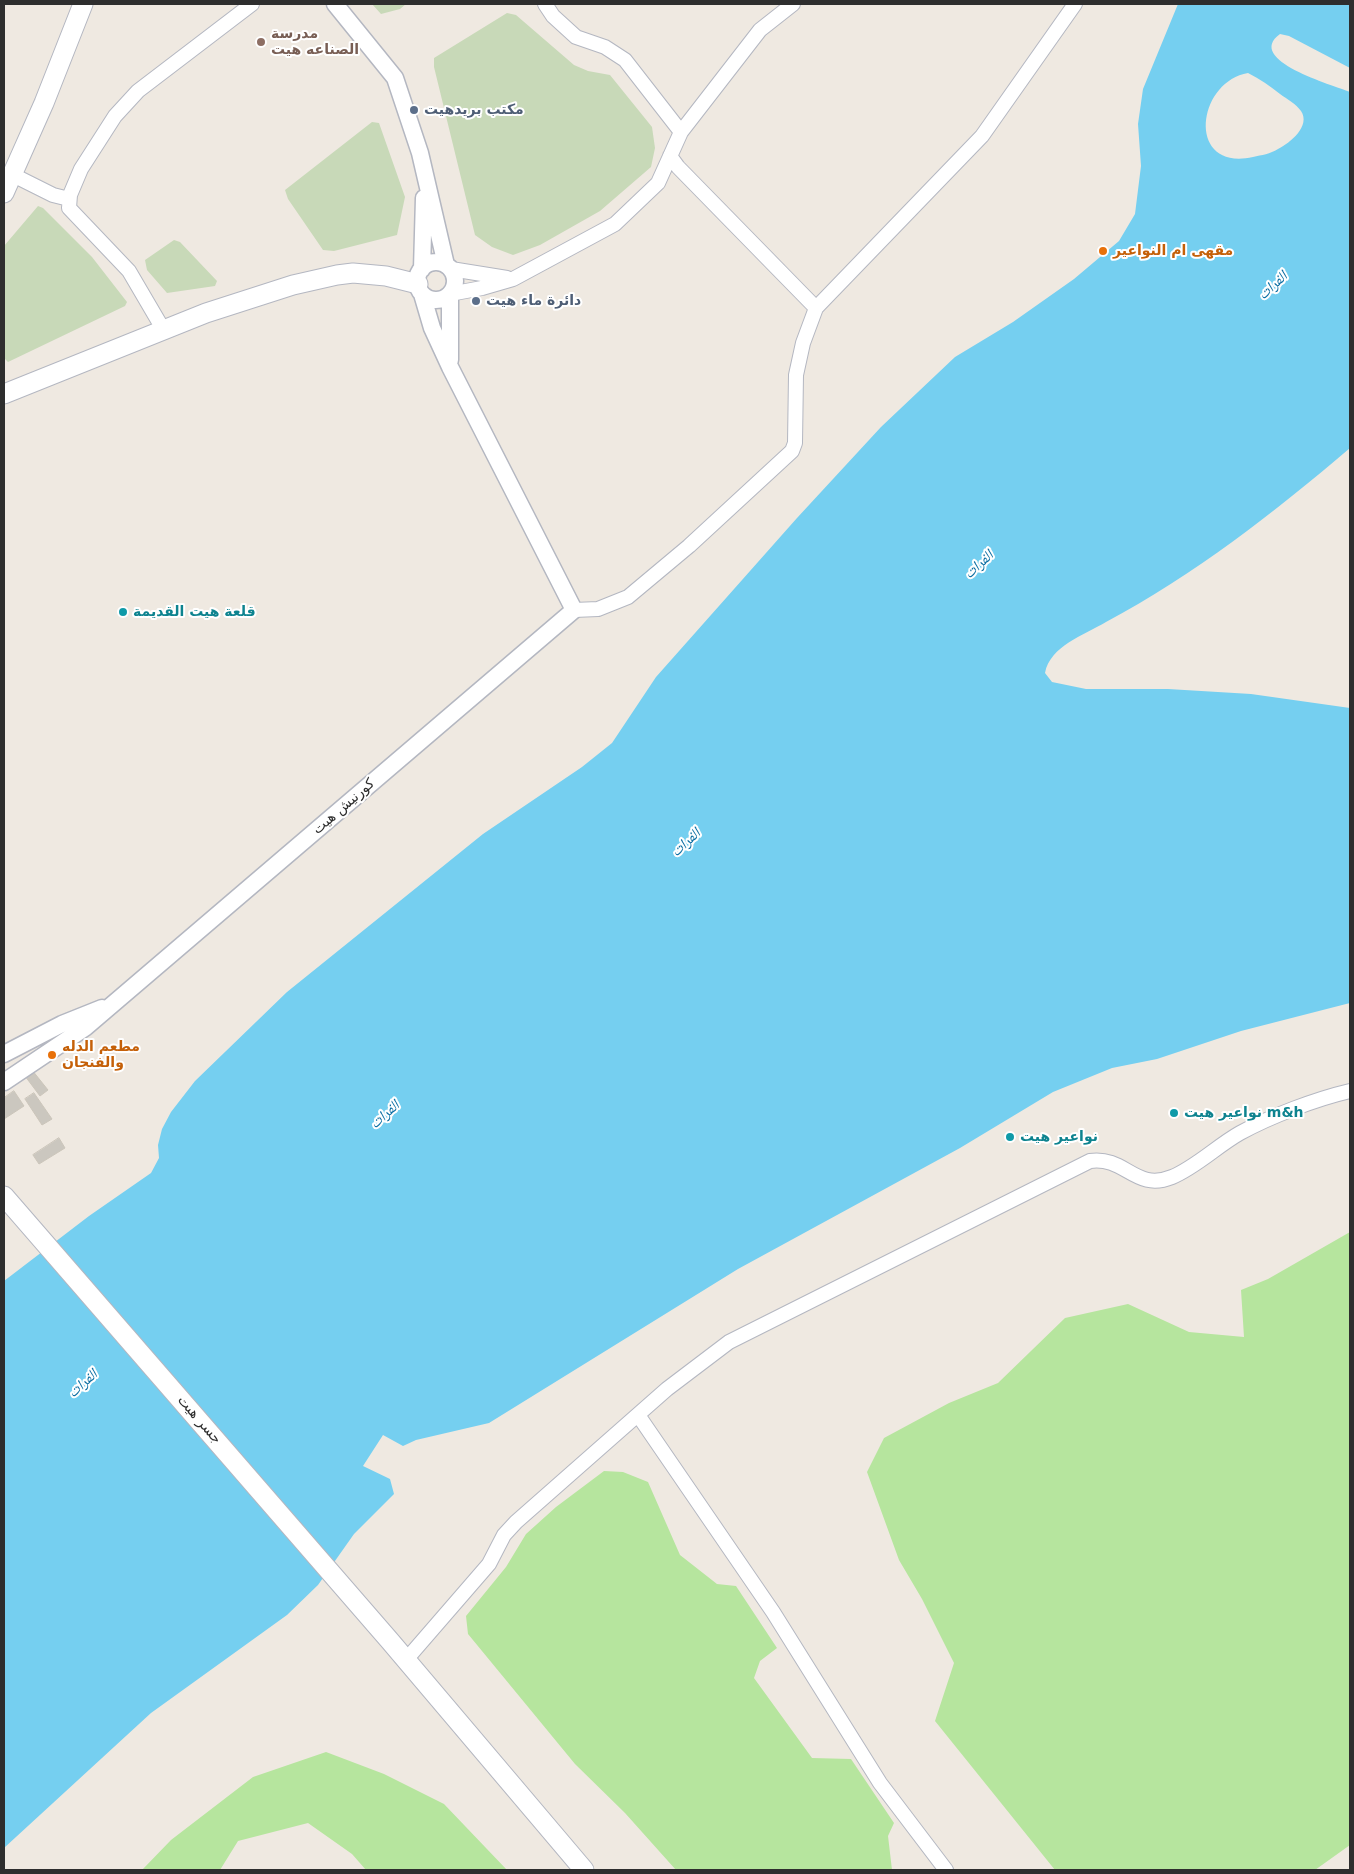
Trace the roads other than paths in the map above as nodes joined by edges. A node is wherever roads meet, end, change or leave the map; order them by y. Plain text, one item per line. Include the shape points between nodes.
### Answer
1 (82, 4) edge
2 (252, 4) edge
3 (335, 4) edge
4 (545, 4) edge
5 (793, 4) edge
6 (1075, 4) edge
7 (681, 132) junction
8 (670, 156) junction
9 (13, 175) junction
10 (424, 176) junction
11 (4, 194) edge
12 (70, 199) junction
13 (448, 267) junction
14 (513, 279) junction
15 (420, 282) junction
16 (450, 294) junction
17 (816, 308) junction
18 (163, 329) junction
19 (450, 367) junction
20 (4, 394) edge
21 (574, 610) junction
22 (114, 1004) junction
23 (4, 1054) edge
24 (4, 1082) edge
25 (1350, 1091) edge
26 (5, 1196) edge
27 (638, 1415) junction
28 (405, 1661) junction
29 (584, 1870) edge
30 (946, 1870) edge

1 - 9 main road
2 - 12 street via 138,91 115,116 81,169
3 - 10 street via 396,78
4 - 7 street via 576,37 605,47 625,60
5 - 7 street via 760,30
6 - 17 street via 982,136
7 - 8 street
8 - 14 street via 658,183 615,224
8 - 17 street via 678,168
9 - 11 main road
9 - 12 street
10 - 13 street
10 - 15 street
12 - 18 street via 69,208 129,271
13 - 14 street
13 - 15 street via 436,262
13 - 16 street via 455,279
14 - 16 street
15 - 16 street via 436,300
15 - 18 main road via 353,273 337,275 249,298
15 - 19 street via 432,328
16 - 19 street
17 - 21 street via 802,343 796,375 795,443 792,451 628,597 598,609
18 - 20 main road
19 - 21 street
21 - 22 street, كورنيش هيت
22 - 23 street, كورنيش هيت via 62,1024
22 - 24 street, كورنيش هيت via 58,1048
25 - 27 street via 1325,1097 1240,1133 1172,1176 1142,1180 1114,1162 1090,1162 729,1342 667,1388
26 - 28 main road, جسر هيت
27 - 28 street via 516,1522 504,1535 489,1564
27 - 30 street via 773,1612 880,1784
28 - 29 main road, جسر هيت

